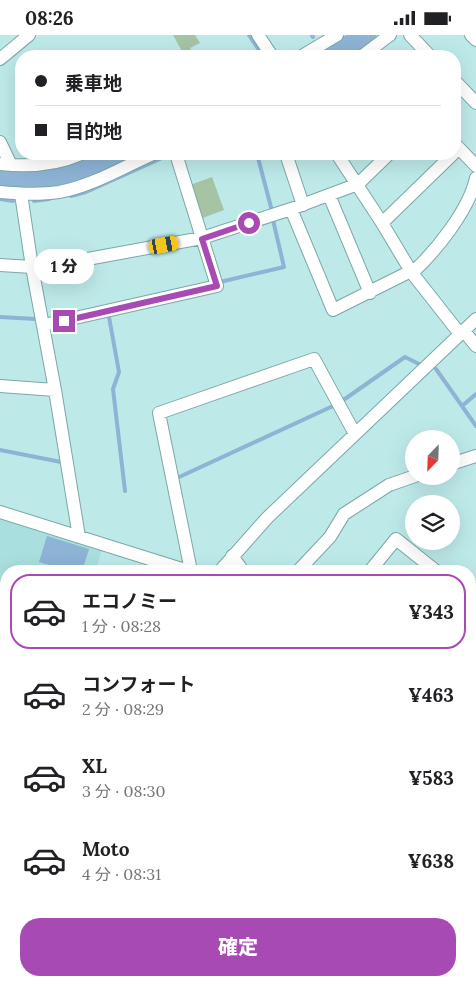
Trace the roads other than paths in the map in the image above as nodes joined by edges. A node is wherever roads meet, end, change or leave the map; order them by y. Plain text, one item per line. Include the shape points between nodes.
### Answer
1 (29, 35) edge
2 (258, 35) edge
3 (337, 35) edge
4 (390, 35) edge
5 (410, 35) edge
6 (471, 35) edge
7 (476, 40) edge
8 (268, 50) edge
9 (312, 50) edge
10 (372, 50) edge
11 (424, 50) edge
12 (0, 59) edge
13 (461, 90) edge
14 (476, 103) edge
15 (0, 142) edge
16 (461, 154) edge
17 (64, 160) edge
18 (140, 160) edge
19 (178, 160) edge
20 (287, 160) edge
21 (341, 160) edge
22 (383, 160) edge
23 (444, 160) edge
24 (6, 165) edge
25 (476, 166) edge
26 (476, 178) edge
27 (358, 184) junction
28 (0, 192) edge
29 (21, 194) junction
30 (329, 195) junction
31 (297, 207) junction
32 (382, 223) junction
33 (202, 239) junction
34 (0, 265) edge
35 (32, 268) junction
36 (412, 272) junction
37 (370, 293) junction
38 (476, 319) edge
39 (44, 325) junction
40 (462, 333) junction
41 (476, 346) edge
42 (0, 386) edge
43 (56, 390) junction
44 (355, 435) junction
45 (476, 456) edge
46 (460, 461) edge
47 (405, 479) edge
48 (0, 512) edge
49 (79, 537) junction
50 (232, 556) junction
51 (170, 565) edge
52 (189, 565) edge
53 (225, 565) edge
54 (239, 565) edge
55 (304, 565) edge
56 (375, 565) edge
57 (428, 565) edge

1 - 12 street
2 - 8 street
3 - 9 street
4 - 10 street
5 - 11 street
6 - 7 street
13 - 14 street
15 - 24 street
16 - 25 street
17 - 24 street
18 - 29 street via 80,186
19 - 33 street
20 - 31 street
21 - 27 street
22 - 27 street
23 - 32 street
26 - 36 street via 455,224
27 - 30 street
27 - 32 street
28 - 29 street
29 - 35 street
30 - 31 street
30 - 37 street
31 - 33 street
31 - 37 street via 333,310
32 - 36 street
33 - 35 street
33 - 39 street via 217,286
34 - 35 street
35 - 39 street
36 - 37 street
36 - 40 street
38 - 40 street
39 - 43 street
40 - 41 street
40 - 44 street
42 - 43 street
43 - 49 street
44 - 50 street via 266,518
44 - 52 street via 314,359 159,413
45 - 46 street
47 - 55 street via 388,485 344,514 330,537
48 - 49 street
49 - 51 street
50 - 53 street
50 - 54 street
56 - 57 street via 396,539

